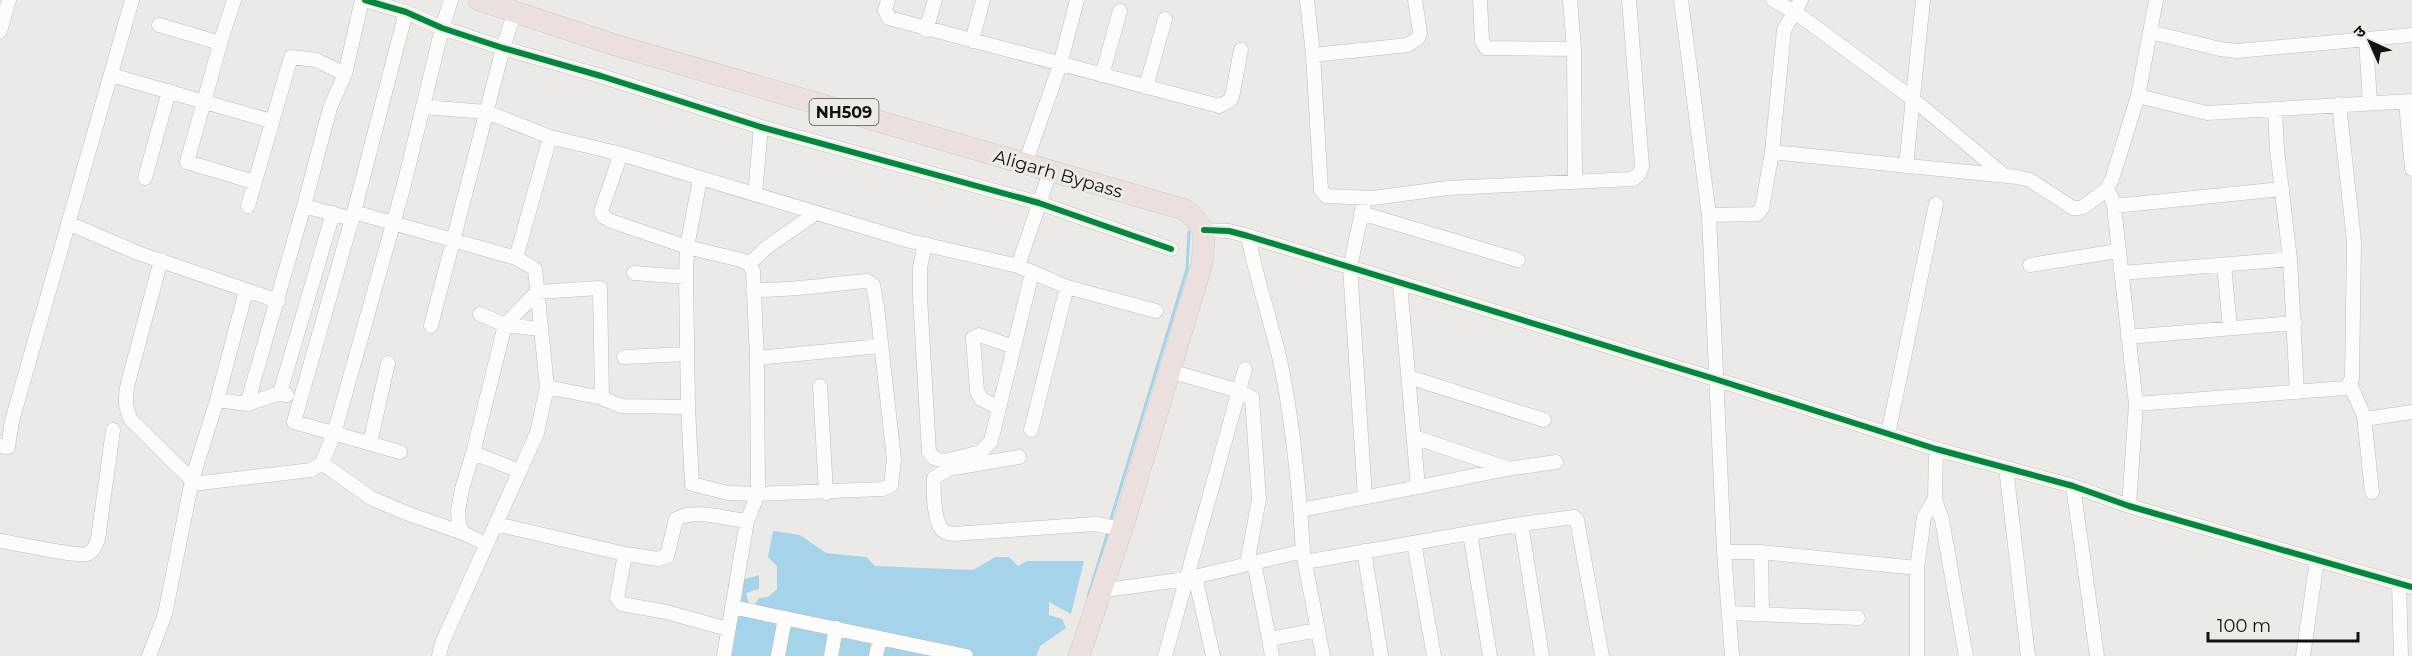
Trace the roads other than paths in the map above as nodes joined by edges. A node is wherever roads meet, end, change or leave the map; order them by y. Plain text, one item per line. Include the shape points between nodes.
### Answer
1 (9, 0) edge
2 (132, 0) edge
3 (234, 0) edge
4 (364, 0) edge
5 (479, 0) edge
6 (888, 0) edge
7 (935, 0) edge
8 (983, 0) edge
9 (1077, 0) edge
10 (1307, 0) edge
11 (1415, 0) edge
12 (1480, 0) edge
13 (1570, 0) edge
14 (1629, 0) edge
15 (1681, 0) edge
16 (1773, 0) edge
17 (1923, 0) edge
18 (2156, 0) edge
19 (450, 2) edge
20 (1798, 6) edge
21 (1120, 11) dead end
22 (406, 12) junction
23 (514, 16) junction
24 (1165, 19) dead end
25 (443, 24) junction
26 (159, 25) dead end
27 (926, 30) junction
28 (0, 31) edge
29 (2150, 32) junction
30 (2412, 36) edge
31 (2366, 40) junction
32 (972, 41) junction
33 (220, 43) junction
34 (505, 45) junction
35 (1574, 49) junction
36 (1241, 50) dead end
37 (1313, 55) junction
38 (1060, 65) junction
39 (345, 74) junction
40 (111, 75) junction
41 (1102, 75) junction
42 (1146, 87) junction
43 (169, 91) junction
44 (2138, 96) junction
45 (1913, 99) junction
46 (203, 100) junction
47 (2409, 101) edge
48 (2370, 103) junction
49 (2339, 104) junction
50 (423, 107) junction
51 (2275, 111) junction
52 (487, 112) junction
53 (271, 121) junction
54 (761, 128) junction
55 (550, 137) junction
56 (1772, 152) junction
57 (621, 154) junction
58 (1025, 165) junction
59 (1906, 166) junction
60 (2412, 170) edge
61 (2005, 176) junction
62 (145, 178) dead end
63 (700, 179) junction
64 (1575, 181) junction
65 (254, 182) junction
66 (1045, 187) junction
67 (2282, 189) junction
68 (2106, 190) junction
69 (755, 194) junction
70 (1365, 198) junction
71 (1936, 204) dead end
72 (248, 206) dead end
73 (304, 206) junction
74 (2114, 206) junction
75 (333, 213) junction
76 (816, 213) junction
77 (1361, 213) junction
78 (353, 215) junction
79 (1709, 215) junction
80 (68, 223) junction
81 (393, 223) junction
82 (1204, 230) junction
83 (1248, 236) junction
84 (453, 240) junction
85 (925, 244) junction
86 (687, 247) junction
87 (1171, 249) dead end
88 (2118, 251) junction
89 (516, 258) junction
90 (2290, 259) junction
91 (161, 260) junction
92 (1518, 260) dead end
93 (749, 264) junction
94 (2030, 265) dead end
95 (1018, 266) junction
96 (2224, 266) junction
97 (1350, 267) junction
98 (634, 273) dead end
99 (1032, 273) junction
100 (2122, 273) junction
101 (686, 277) junction
102 (1400, 284) junction
103 (1067, 287) junction
104 (753, 290) junction
105 (246, 291) junction
106 (537, 292) junction
107 (278, 301) junction
108 (1156, 311) dead end
109 (480, 314) dead end
110 (2295, 323) junction
111 (506, 325) junction
112 (431, 326) dead end
113 (2230, 328) junction
114 (541, 329) junction
115 (2128, 337) junction
116 (880, 346) junction
117 (1014, 347) junction
118 (687, 354) junction
119 (624, 357) dead end
120 (757, 358) junction
121 (388, 363) dead end
122 (1245, 369) dead end
123 (1170, 371) junction
124 (1409, 377) junction
125 (1715, 379) junction
126 (2350, 384) junction
127 (820, 386) dead end
128 (547, 387) junction
129 (1239, 391) junction
130 (2297, 392) junction
131 (280, 393) junction
132 (602, 398) junction
133 (300, 399) junction
134 (217, 400) junction
135 (247, 404) junction
136 (2136, 404) junction
137 (688, 407) junction
138 (999, 408) junction
139 (2412, 412) edge
140 (2365, 419) junction
141 (1544, 420) dead end
142 (113, 429) dead end
143 (1031, 430) dead end
144 (334, 434) junction
145 (1888, 434) junction
146 (1414, 437) junction
147 (369, 443) junction
148 (0, 446) edge
149 (1936, 449) junction
150 (400, 452) dead end
151 (473, 453) junction
152 (1019, 457) dead end
153 (1556, 462) dead end
154 (322, 463) junction
155 (2006, 468) junction
156 (1507, 469) junction
157 (520, 471) junction
158 (192, 482) junction
159 (2073, 486) junction
160 (1418, 487) junction
161 (2372, 492) dead end
162 (826, 493) junction
163 (758, 494) junction
164 (1365, 497) junction
165 (1935, 499) junction
166 (2129, 506) junction
167 (1301, 510) junction
168 (747, 521) junction
169 (1521, 524) junction
170 (496, 525) junction
171 (1114, 527) junction
172 (464, 533) junction
173 (1470, 533) junction
174 (0, 541) edge
175 (1414, 543) junction
176 (486, 544) junction
177 (1364, 551) junction
178 (1724, 552) junction
179 (1761, 552) junction
180 (625, 554) junction
181 (1304, 556) junction
182 (2317, 560) junction
183 (1251, 563) junction
184 (1917, 568) junction
185 (1190, 578) junction
186 (2405, 585) edge
187 (1099, 591) junction
188 (732, 607) junction
189 (1729, 612) junction
190 (1762, 614) junction
191 (785, 618) junction
192 (1858, 618) dead end
193 (836, 628) junction
194 (728, 629) junction
195 (1318, 630) junction
196 (880, 638) junction
197 (1269, 639) junction
198 (2406, 642) edge
199 (925, 652) edge
200 (149, 656) edge
201 (439, 656) edge
202 (724, 656) edge
203 (778, 656) edge
204 (831, 656) edge
205 (876, 656) edge
206 (966, 656) edge
207 (1079, 656) edge
208 (1165, 656) edge
209 (1213, 656) edge
210 (1272, 656) edge
211 (1323, 656) edge
212 (1381, 656) edge
213 (1434, 656) edge
214 (1490, 656) edge
215 (1542, 656) edge
216 (1602, 656) edge
217 (1732, 656) edge
218 (1917, 656) edge
219 (1966, 656) edge
220 (2028, 656) edge
221 (2097, 656) edge
222 (2303, 656) edge
223 (2401, 656) edge

1 - 28 street
2 - 40 street
3 - 33 street
4 - 22 street
4 - 39 street
5 - 23 highway, Aligarh Bypass / NH509
6 - 27 street via 885,10 889,18
7 - 27 street
8 - 32 street
9 - 38 street
10 - 37 street
11 - 37 street via 1420,33 1408,45
12 - 35 street via 1482,41 1486,48
13 - 35 street
14 - 64 street via 1642,166 1632,178
15 - 79 street
16 - 20 street
17 - 45 street
18 - 29 street
19 - 25 street
20 - 45 street
20 - 56 street via 1784,30
21 - 41 street
22 - 25 street
22 - 78 street
23 - 34 street
23 - 58 highway, Aligarh Bypass / NH509
24 - 42 street
25 - 34 street
25 - 50 street
26 - 33 street
27 - 32 street
29 - 31 street via 2237,51
29 - 44 street
30 - 31 street
31 - 48 street
32 - 38 street
33 - 46 street
34 - 52 street
34 - 54 street
35 - 64 street
36 - 42 street via 1232,97 1219,106
37 - 70 street via 1321,190 1326,196
38 - 41 street
38 - 58 street
39 - 53 street via 316,60 291,57
39 - 73 street via 330,108
40 - 43 street
40 - 80 street
41 - 42 street
43 - 46 street
43 - 62 street
44 - 51 street via 2207,113
44 - 68 street
45 - 59 street
45 - 61 street
46 - 53 street
46 - 65 street via 187,162
47 - 48 street
47 - 60 street
48 - 49 street
49 - 51 street
49 - 126 street via 2354,241
50 - 52 street
50 - 81 street
51 - 67 street
52 - 55 street
52 - 84 street
53 - 65 street
54 - 66 street
54 - 69 street
55 - 57 street
55 - 89 street
56 - 59 street
56 - 79 street via 1760,212
57 - 63 street
57 - 86 street via 603,202 604,217
58 - 66 highway, Aligarh Bypass / NH509
59 - 61 street
61 - 68 street via 2030,180 2073,208 2083,207
63 - 69 street
63 - 86 street
64 - 70 street via 1448,188
65 - 72 street
66 - 82 highway, Aligarh Bypass / NH509 via 1186,210
66 - 87 street
66 - 95 street
67 - 74 street
67 - 90 street
68 - 74 street
69 - 76 street
70 - 77 street
71 - 145 street
73 - 75 street
73 - 107 street
74 - 88 street
75 - 78 street
75 - 131 street
76 - 85 street
76 - 93 street
77 - 92 street
77 - 97 street
78 - 81 street
78 - 133 street
79 - 125 street
80 - 91 street
80 - 148 street via 8,447
81 - 84 street
81 - 144 street
82 - 83 street
82 - 123 highway via 1202,264
83 - 97 street
83 - 167 street via 1279,355
84 - 89 street
84 - 112 street
85 - 95 street
85 - 138 street via 920,297 929,452 945,461 981,452 992,441
86 - 93 street
86 - 101 street
88 - 94 street
88 - 100 street
89 - 106 street via 535,269
90 - 96 street
90 - 110 street
91 - 105 street
91 - 158 street via 129,379 126,409 131,420
93 - 104 street
95 - 99 street
96 - 100 street
96 - 113 street
97 - 102 street
97 - 164 street
98 - 101 street
99 - 103 street
99 - 117 street
100 - 115 street
101 - 118 street
102 - 124 street
102 - 125 street
103 - 108 street
103 - 143 street
104 - 116 street via 867,281 875,291
104 - 120 street
105 - 107 street
105 - 134 street
106 - 111 street
106 - 114 street
106 - 132 street via 600,288
107 - 135 street
109 - 111 street
110 - 113 street
110 - 130 street
111 - 114 street
111 - 151 street
113 - 115 street
114 - 128 street
115 - 136 street
116 - 120 street
116 - 162 street via 894,459 891,485
117 - 138 street
117 - 138 street via 979,335 973,338 978,391 981,399
118 - 119 street
118 - 137 street
120 - 163 street
121 - 147 street
122 - 129 street
123 - 129 street
123 - 171 highway
124 - 141 street
124 - 146 street
125 - 145 street
125 - 178 street
126 - 130 street via 2346,388
126 - 140 street
127 - 162 street
128 - 132 street
128 - 157 street via 537,433
129 - 183 street via 1252,398 1259,499
129 - 185 street
130 - 136 street
131 - 133 street
131 - 135 street
132 - 137 street via 621,406
133 - 144 street via 294,422
134 - 135 street
134 - 158 street
136 - 166 street
137 - 163 street via 692,484 728,493
139 - 140 street
140 - 161 street
142 - 174 street via 94,549 88,554 75,553
144 - 147 street
144 - 154 street
145 - 149 street
146 - 156 street
146 - 160 street
147 - 150 street
149 - 155 street
149 - 165 street
151 - 157 street
151 - 172 street via 458,511
152 - 171 street via 948,469 934,478 940,528 952,534 1053,525
153 - 156 street
154 - 158 street via 311,471
154 - 172 street via 371,498
155 - 159 street
155 - 220 street
156 - 160 street
157 - 170 street
158 - 200 street via 165,614
159 - 166 street
159 - 221 street
160 - 164 street
162 - 163 street
163 - 168 street
164 - 167 street
165 - 184 street via 1924,517
165 - 219 street
166 - 182 street
167 - 181 street
168 - 180 street via 682,516 676,519 667,556 658,559
168 - 188 street
169 - 173 street
169 - 215 street
169 - 216 street via 1571,516 1577,520
170 - 176 street
170 - 180 street
171 - 187 highway
172 - 176 street
173 - 175 street
173 - 214 street
175 - 177 street
175 - 213 street
176 - 201 street
177 - 181 street
177 - 212 street
178 - 179 street
178 - 189 street
179 - 184 street
179 - 190 street
180 - 194 street via 617,598 622,604
181 - 183 street
181 - 195 street
182 - 186 street
182 - 222 street
183 - 185 street
183 - 197 street
184 - 218 street
185 - 187 street
185 - 208 street
185 - 209 street
186 - 198 street
187 - 207 highway
188 - 191 street
188 - 194 street
189 - 190 street
189 - 217 street
190 - 192 street
191 - 193 street
191 - 203 street
193 - 196 street
193 - 204 street
194 - 202 street
195 - 197 street
195 - 211 street
196 - 199 street
196 - 205 street
197 - 210 street
198 - 223 street
199 - 206 street

